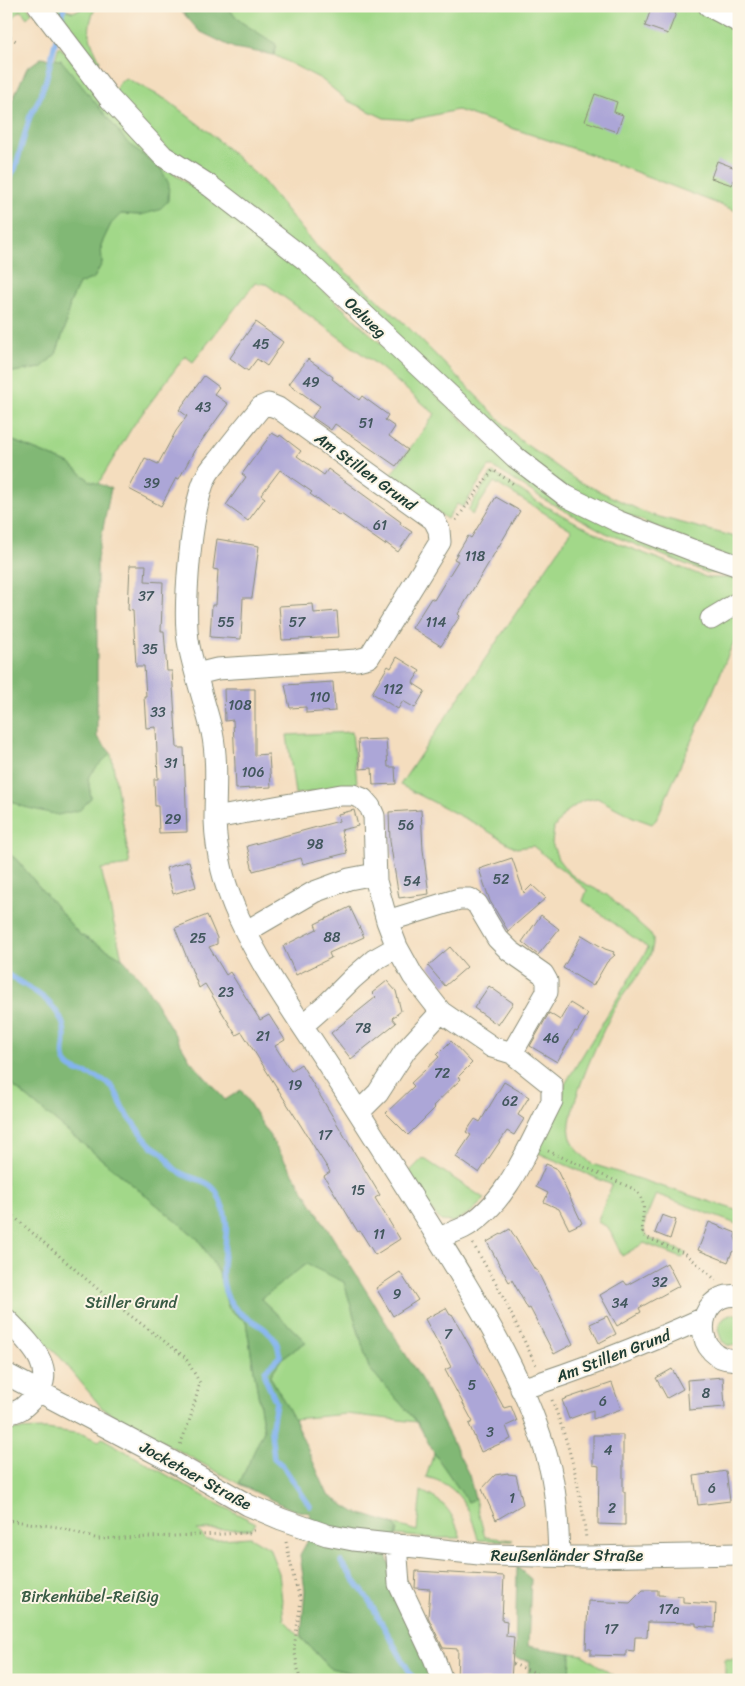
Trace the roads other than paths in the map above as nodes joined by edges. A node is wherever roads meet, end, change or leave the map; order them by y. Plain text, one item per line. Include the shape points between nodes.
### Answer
1 (709, 6) edge
2 (51, 21) edge
3 (739, 22) edge
4 (739, 566) edge
5 (739, 602) edge
6 (711, 619) dead end
7 (197, 674) junction
8 (215, 818) junction
9 (374, 874) junction
10 (387, 921) junction
11 (247, 931) junction
12 (396, 947) junction
13 (441, 1012) junction
14 (303, 1025) junction
15 (512, 1054) junction
16 (359, 1112) junction
17 (438, 1238) junction
18 (736, 1296) edge
19 (704, 1318) junction
20 (6, 1319) edge
21 (739, 1359) edge
22 (6, 1374) edge
23 (521, 1389) junction
24 (40, 1391) junction
25 (6, 1414) edge
26 (396, 1544) junction
27 (739, 1554) edge
28 (559, 1556) junction
29 (442, 1680) edge

1 - 3 street
2 - 4 street, Oelweg via 110,99 163,156 210,186 308,261 515,458 566,496 692,550
5 - 6 street
7 - 7 street, Am Stillen Grund via 188,643 187,610 199,496 206,476 261,407 268,404 278,408 434,520 440,542 369,658 217,669
7 - 8 street, Am Stillen Grund via 214,740 217,774
8 - 9 street via 352,795 363,798 374,816
8 - 11 street, Am Stillen Grund via 223,875
9 - 10 street
9 - 11 street via 314,892
10 - 12 street
10 - 15 street via 459,899 470,899 477,904 497,938 510,952 544,974 547,992
11 - 14 street, Am Stillen Grund
12 - 13 street via 413,976
12 - 14 street via 374,960
13 - 15 street via 492,1047
13 - 16 street via 405,1051 378,1093
14 - 16 street, Am Stillen Grund
15 - 17 street via 552,1085 552,1100 508,1185 483,1215
16 - 17 street, Am Stillen Grund
17 - 23 street, Am Stillen Grund via 485,1315
18 - 19 street, Am Stillen Grund via 721,1298 710,1307
19 - 21 street via 702,1330 709,1347 723,1358
19 - 23 street, Am Stillen Grund via 632,1350
20 - 24 street via 37,1352 44,1375
22 - 24 street, Jocketaer Straße
23 - 28 street, Am Stillen Grund via 550,1466
24 - 25 street via 18,1412
24 - 26 street, Jocketaer Straße via 248,1505 327,1535
26 - 28 street, Reußenländer Straße via 488,1555
26 - 29 street via 399,1584
27 - 28 street, Reußenländer Straße

